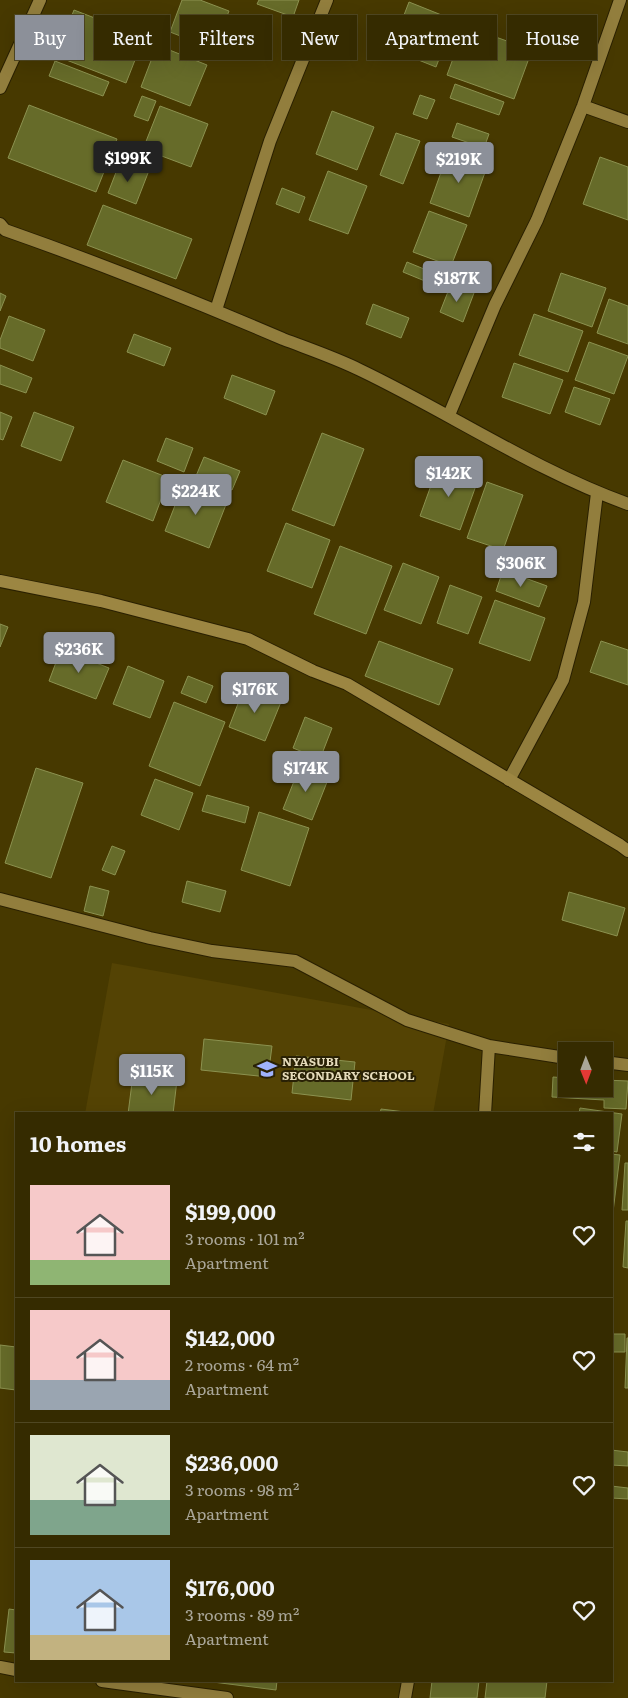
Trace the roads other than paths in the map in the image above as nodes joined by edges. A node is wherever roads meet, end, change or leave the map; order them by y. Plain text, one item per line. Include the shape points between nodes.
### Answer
1 (40, 0) edge
2 (327, 0) edge
3 (620, 0) edge
4 (0, 88) edge
5 (583, 106) junction
6 (628, 122) edge
7 (0, 224) edge
8 (216, 310) junction
9 (449, 416) junction
10 (597, 493) junction
11 (628, 504) edge
12 (0, 581) edge
13 (509, 780) junction
14 (628, 851) edge
15 (0, 899) edge
16 (489, 1046) junction
17 (558, 1057) edge
18 (613, 1063) edge
19 (628, 1065) edge
20 (484, 1112) edge
21 (0, 1667) edge
22 (15, 1670) edge
23 (109, 1682) edge
24 (408, 1682) edge
25 (227, 1698) edge
26 (405, 1698) edge

1 - 4 street
2 - 8 street via 270,141
3 - 5 street
5 - 6 street
5 - 9 street via 537,220 496,305
7 - 8 street via 5,230
8 - 9 street via 359,370
9 - 10 street
10 - 11 street
10 - 13 street via 584,602 563,680
12 - 13 street via 101,601 248,640 347,684
13 - 14 street
15 - 16 street via 150,938 212,951 295,961 407,1020
16 - 17 street
16 - 20 street
18 - 19 street
21 - 22 street
23 - 25 street
24 - 26 street

